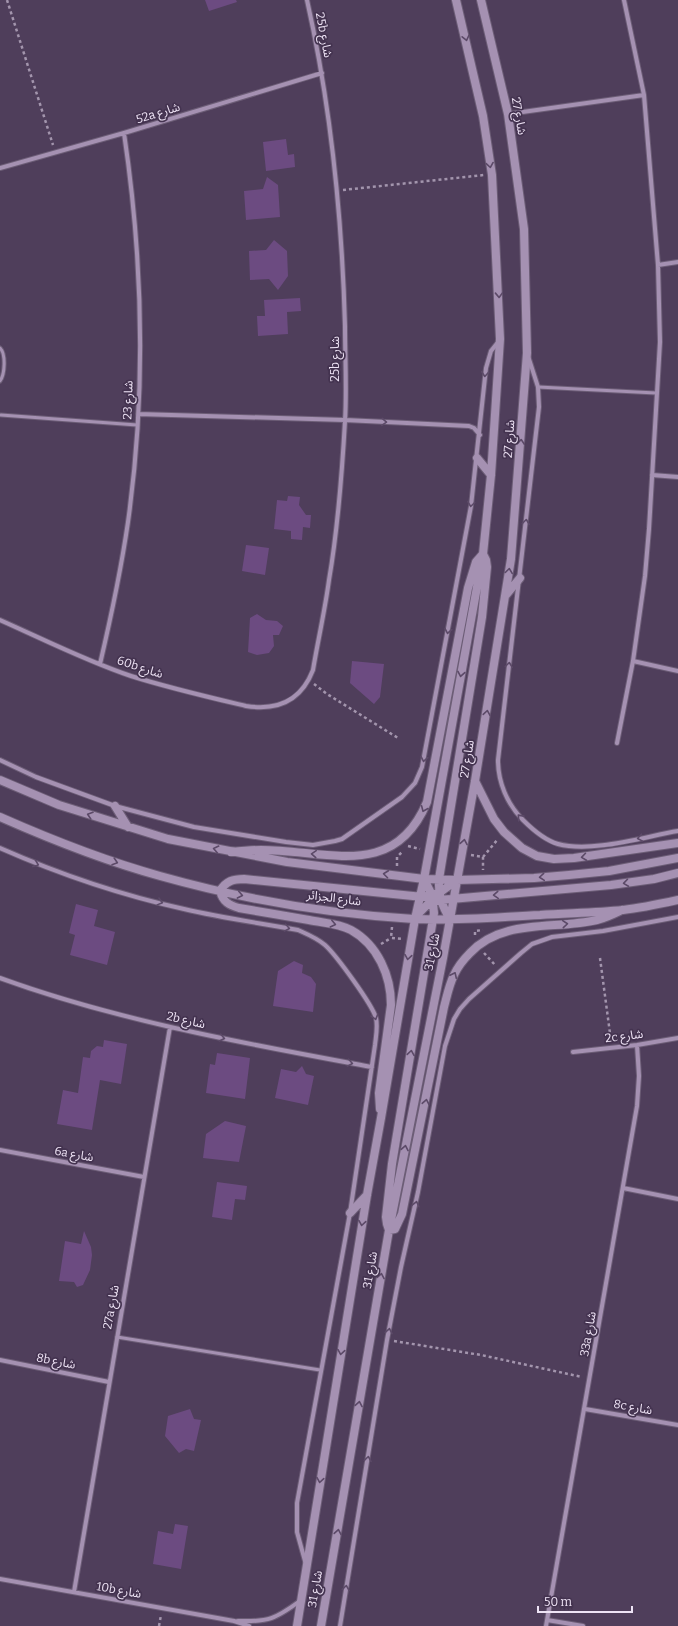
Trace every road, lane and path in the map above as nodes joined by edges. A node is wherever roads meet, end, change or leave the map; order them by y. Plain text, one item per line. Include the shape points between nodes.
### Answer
1 (7, 0) edge
2 (307, 0) edge
3 (456, 0) edge
4 (481, 0) edge
5 (624, 0) edge
6 (322, 73) junction
7 (644, 95) junction
8 (508, 114) junction
9 (124, 134) junction
10 (55, 153) junction
11 (0, 168) edge
12 (492, 175) junction
13 (337, 190) junction
14 (678, 262) edge
15 (658, 265) junction
16 (500, 339) junction
17 (0, 348) edge
18 (527, 352) junction
19 (0, 381) edge
20 (538, 387) junction
21 (656, 393) junction
22 (138, 414) junction
23 (2, 415) dead end
24 (345, 420) junction
25 (137, 425) junction
26 (480, 435) junction
27 (477, 458) junction
28 (491, 475) junction
29 (652, 475) junction
30 (678, 477) edge
31 (483, 554) junction
32 (520, 578) junction
33 (506, 596) junction
34 (0, 620) edge
35 (633, 661) junction
36 (100, 664) junction
37 (678, 671) edge
38 (309, 680) junction
39 (282, 704) joint
40 (398, 738) dead end
41 (617, 743) dead end
42 (0, 760) edge
43 (0, 780) edge
44 (475, 781) junction
45 (115, 806) junction
46 (0, 818) edge
47 (128, 827) junction
48 (678, 831) edge
49 (504, 832) junction
50 (678, 843) edge
51 (0, 848) edge
52 (231, 852) junction
53 (483, 857) dead end
54 (678, 858) edge
55 (678, 874) edge
56 (424, 879) junction
57 (439, 880) junction
58 (457, 880) junction
59 (220, 891) junction
60 (420, 897) junction
61 (436, 897) junction
62 (454, 898) junction
63 (678, 900) edge
64 (622, 910) junction
65 (678, 917) edge
66 (415, 919) junction
67 (433, 919) junction
68 (450, 919) junction
69 (476, 946) junction
70 (600, 958) dead end
71 (500, 970) junction
72 (0, 978) edge
73 (170, 1027) junction
74 (678, 1038) edge
75 (636, 1045) junction
76 (611, 1048) junction
77 (573, 1052) dead end
78 (372, 1067) junction
79 (382, 1118) junction
80 (0, 1150) edge
81 (144, 1177) junction
82 (623, 1188) junction
83 (367, 1195) junction
84 (678, 1199) edge
85 (350, 1213) junction
86 (389, 1230) junction
87 (116, 1337) junction
88 (388, 1340) junction
89 (0, 1360) edge
90 (320, 1370) junction
91 (590, 1379) junction
92 (109, 1382) junction
93 (585, 1409) junction
94 (678, 1425) edge
95 (307, 1564) junction
96 (0, 1579) edge
97 (74, 1592) junction
98 (302, 1599) junction
99 (547, 1620) junction
100 (234, 1621) junction
101 (249, 1626) edge
102 (297, 1626) edge
103 (321, 1626) edge
104 (340, 1626) edge
105 (546, 1626) edge
106 (583, 1626) edge

1 - 10 path
2 - 6 street, 25b شارع
3 -> 12 main road, شارع 27 via 483,116
4 - 8 main road, شارع 27
5 - 7 street
6 - 9 street, 52a شارع
6 - 13 street, 25b شارع
7 - 8 street
7 - 15 street
8 - 18 main road, شارع 27 via 524,229
9 - 10 street, 52a شارع
9 - 22 street, شارع 23 via 131,180 136,250 140,358
10 - 11 street, 52a شارع
12 - 13 path
12 -> 16 main road, شارع 27
13 - 24 street, 25b شارع via 344,280
14 - 15 street
15 - 21 street via 660,342
16 -> 26 street via 488,360
16 - 28 main road, شارع 27
17 - 19 lane via 4,352
18 - 20 street
33 -> 18 main road, شارع 27
20 - 21 lane
32 -> 20 street via 539,406
21 - 29 street
22 - 24 street
22 - 25 street, شارع 23
23 - 25 lane
24 -> 26 street via 469,426
24 - 38 street, 25b شارع via 330,579
25 - 36 street, شارع 23 via 128,521
26 - 27 street
27 - 28 main road
27 -> 45 street via 471,506 425,756 419,776 408,791 348,836 313,844 194,827
28 - 31 main road, شارع 27
29 - 30 street
29 - 35 street via 646,568
31 -> 52 main road via 476,562 468,588 427,802 412,829 402,840 389,848 365,856 261,850
31 -> 56 main road, شارع 27
31 - 57 main road via 487,567 482,617
32 - 33 main road
48 -> 32 street via 576,847 557,844 545,838 516,814 502,786 498,760
44 -> 33 main road, شارع 27
34 - 36 street, 60b شارع
35 - 37 street
35 - 41 street
36 - 39 street, 60b شارع via 169,687 246,706 258,708
38 - 39 street, 25b شارع via 302,691
38 - 40 path
42 - 45 street via 36,777
47 -> 43 main road via 59,805
44 - 49 main road via 494,819
58 -> 44 main road, شارع 27
45 - 47 main road
46 -> 59 main road, شارع الجزائر via 111,861
52 -> 47 main road
50 -> 49 main road via 554,859 537,856 522,848
49 - 53 path
51 -> 78 street via 70,877 110,889 184,909 298,930 314,937 325,944 339,961 373,1011 377,1028
56 -> 52 main road via 287,862
54 -> 58 main road via 609,871 569,875
55 -> 62 main road via 570,889
56 - 57 main road
56 - 60 main road, شارع 27
56 - 61 main road
57 - 58 main road
57 - 61 main road
58 - 61 main road
58 - 62 main road, شارع 27
59 - 60 main road via 230,880 244,879
59 -> 66 main road, شارع الجزائر via 293,905
59 -> 79 main road via 226,902 239,908 335,924 351,930 375,953 386,973 391,990 379,1093
60 - 61 main road
60 - 66 main road, شارع 31
61 - 62 main road
61 - 66 main road
61 - 67 main road
61 - 68 main road
62 - 68 main road, شارع 31
63 - 64 main road, شارع الجزائر
64 - 68 main road, شارع الجزائر
69 -> 64 main road via 489,937 506,931 593,921
65 - 71 street via 552,937 526,948
66 - 67 main road, شارع الجزائر
66 -> 79 main road, شارع 31
67 - 68 main road, شارع الجزائر
86 -> 67 main road via 386,1217 392,1164
86 -> 68 main road, شارع 31
69 - 71 path
86 -> 69 main road via 395,1228 402,1214 449,987 454,973
70 - 76 path
88 -> 71 street via 445,1046 460,1009
72 - 73 street, 2b شارع via 66,1000
73 -> 78 street, 2b شارع
73 - 81 street, 27a شارع
74 - 75 street, 2c شارع
75 - 76 street, 2c شارع
75 - 82 street, 33a شارع via 638,1099
76 - 77 street, 2c شارع
78 - 85 street
79 - 83 main road, شارع 31
80 - 81 street, 6a شارع
81 - 87 street, 27a شارع
82 - 84 street
82 - 91 street, 33a شارع
83 - 85 main road
83 -> 95 main road, شارع 31
85 - 90 street
103 -> 86 main road, شارع 31
87 - 90 lane
87 - 92 street, 27a شارع
88 - 91 path via 481,1355
104 -> 88 street
89 - 92 street, 8b شارع
90 - 95 street via 296,1513 298,1542
91 - 93 street, 33a شارع
92 - 97 street, 27a شارع
93 - 94 street, 8c شارع
93 - 99 street, 33a شارع
95 - 98 main road, شارع 31
96 - 97 street, 10b شارع
97 - 100 street, 10b شارع
98 - 100 street, 10b شارع via 270,1619
98 - 102 main road, شارع 31
99 - 105 street, 33a شارع
99 - 106 street
100 - 101 street, 10b شارع

